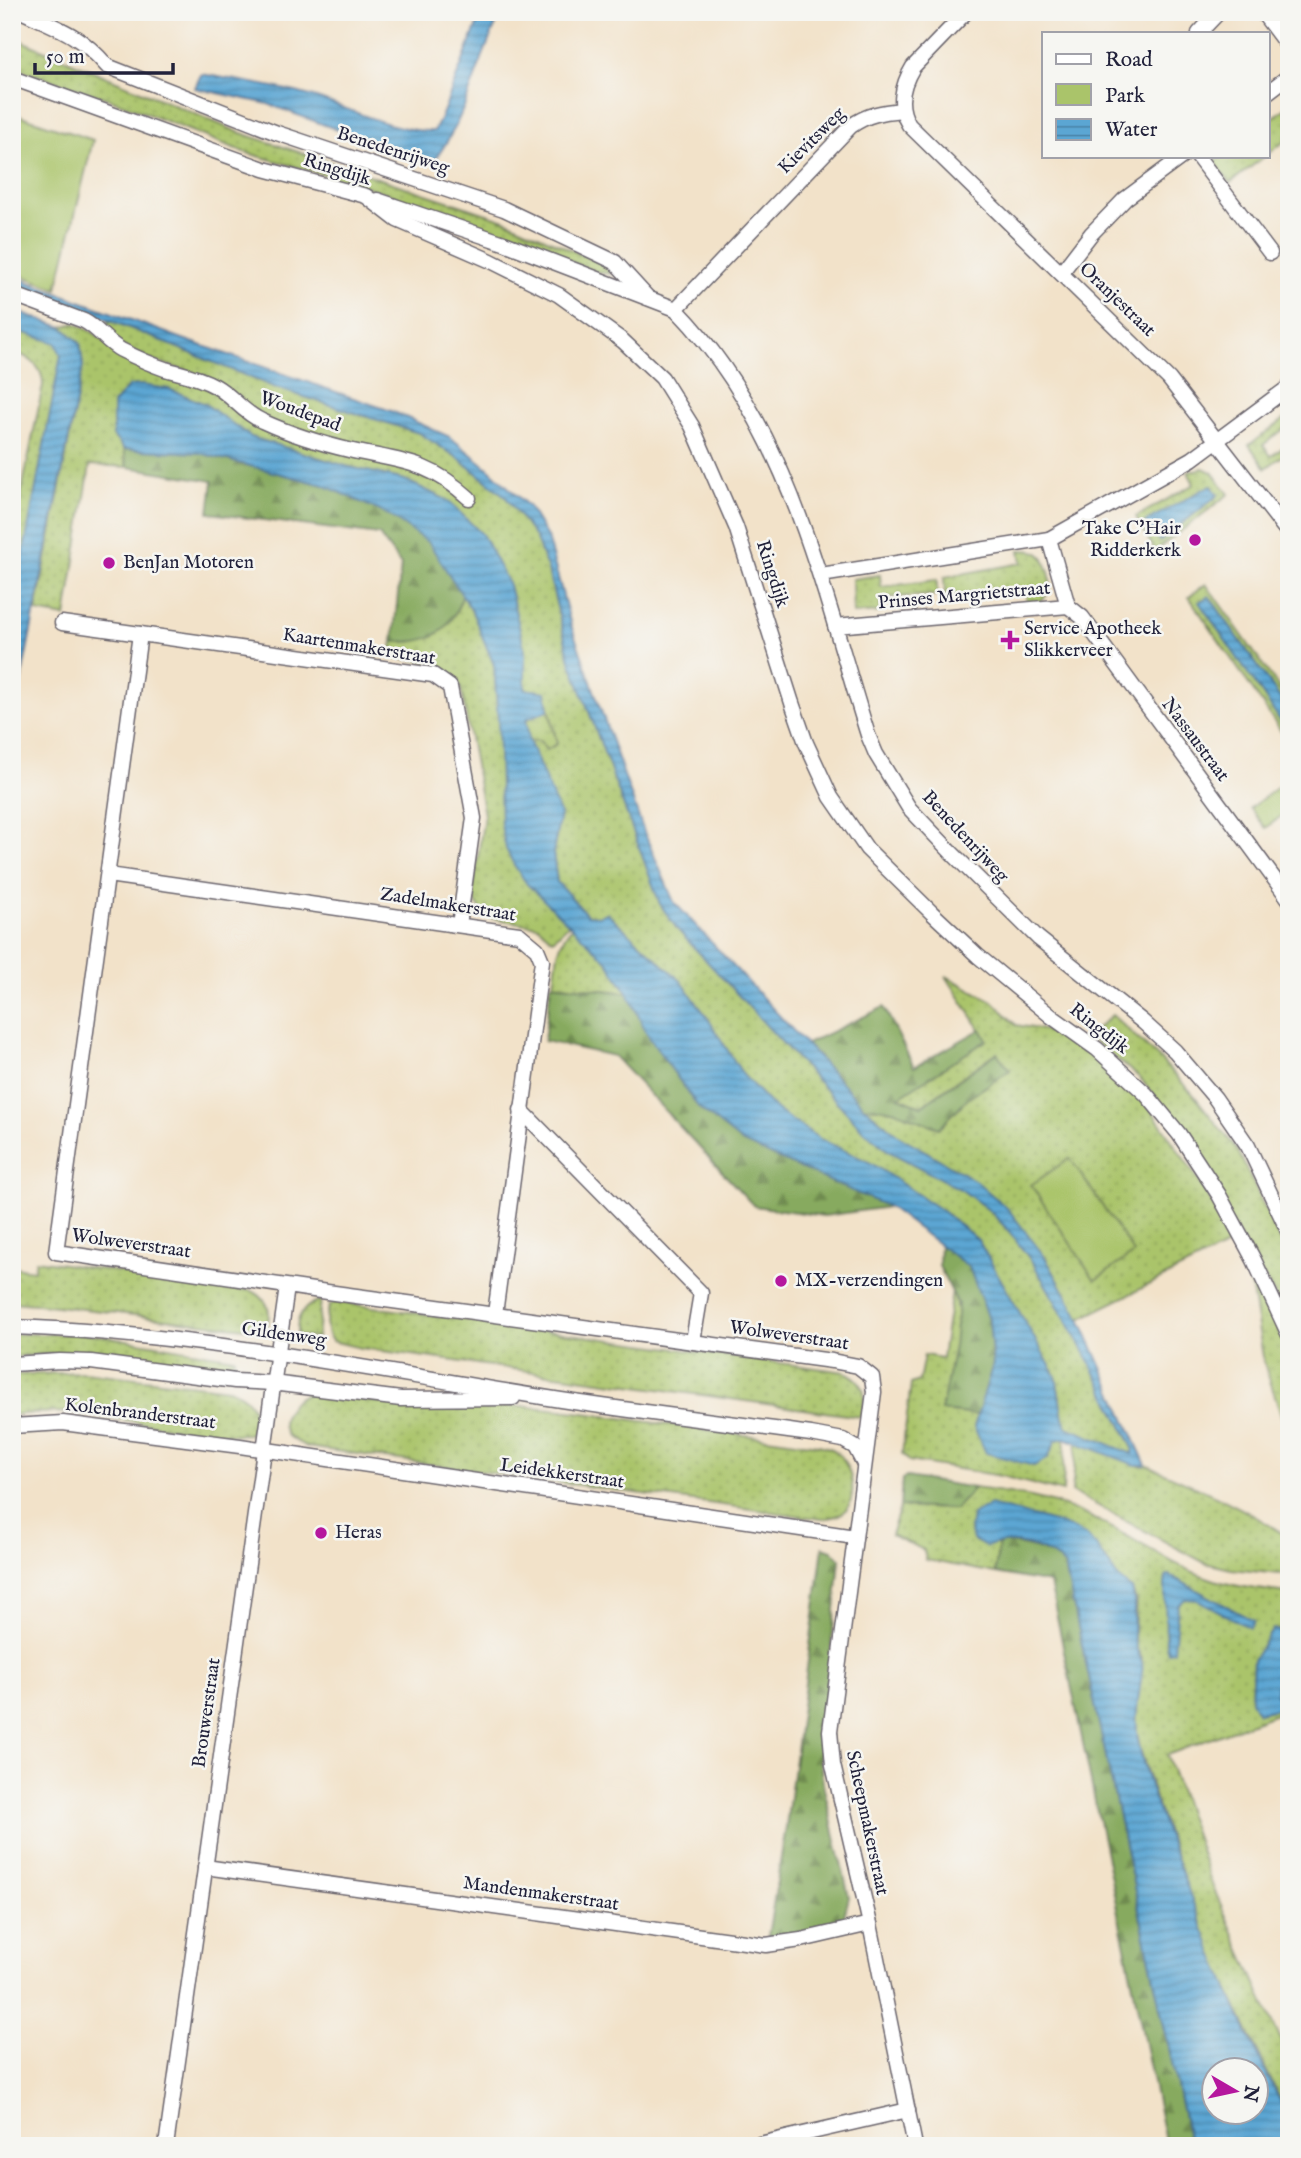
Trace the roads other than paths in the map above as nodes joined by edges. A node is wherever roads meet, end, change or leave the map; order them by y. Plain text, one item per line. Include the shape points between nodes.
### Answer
1 (23, 12) edge
2 (966, 12) edge
3 (1219, 12) edge
4 (1262, 12) edge
5 (1200, 32) edge
6 (1289, 48) edge
7 (1289, 76) edge
8 (12, 78) edge
9 (1270, 90) edge
10 (902, 110) junction
11 (1180, 158) edge
12 (1199, 158) edge
13 (366, 196) junction
14 (1270, 253) dead end
15 (1060, 273) junction
16 (12, 294) edge
17 (650, 301) junction
18 (676, 309) junction
19 (1289, 387) edge
20 (1218, 440) junction
21 (469, 498) dead end
22 (1289, 534) edge
23 (1049, 539) junction
24 (821, 575) junction
25 (1069, 607) junction
26 (62, 623) dead end
27 (835, 626) junction
28 (139, 634) junction
29 (108, 875) junction
30 (1289, 899) edge
31 (459, 925) junction
32 (521, 1110) junction
33 (1289, 1233) edge
34 (287, 1287) junction
35 (495, 1314) junction
36 (12, 1327) edge
37 (1289, 1335) edge
38 (693, 1341) junction
39 (277, 1353) junction
40 (12, 1364) edge
41 (272, 1383) junction
42 (550, 1398) junction
43 (12, 1426) edge
44 (263, 1449) junction
45 (864, 1464) junction
46 (855, 1537) junction
47 (205, 1867) junction
48 (870, 1924) junction
49 (908, 2110) junction
50 (166, 2146) edge
51 (751, 2146) edge
52 (915, 2146) edge

1 - 17 street, Benedenrijweg via 73,34 107,66 276,133 504,209 615,262
2 - 10 street via 913,67 903,89
3 - 5 street
4 - 6 street
7 - 9 street
8 - 13 street, Ringdijk via 264,169
10 - 15 street, Oranjestraat via 922,139
10 - 18 street, Kievitsweg via 878,112 851,126
11 - 15 street via 1125,199
12 - 14 street
13 - 17 street, Benedenrijweg via 504,243
13 - 37 street, Ringdijk via 397,220 559,295 623,341 662,379 692,426 732,514 792,704 831,797 867,849 932,913 1146,1094 1219,1195
15 - 20 street, Oranjestraat via 1169,379
16 - 21 street, Woudepad via 95,326 118,348 143,360 200,378 263,422 352,451 419,465 443,476
17 - 18 street, Benedenrijweg
18 - 24 street, Benedenrijweg via 734,379 777,461
19 - 20 street, Prinses Margrietstraat
20 - 22 street, Oranjestraat
20 - 23 street, Prinses Margrietstraat
23 - 24 street, Prinses Margrietstraat
23 - 25 street, Prinses Margrietstraat
24 - 27 street, Benedenrijweg
25 - 27 street, Prinses Margrietstraat
25 - 30 street, Nassaustraat via 1082,617
26 - 28 street, Kaartenmakerstraat
27 - 33 street, Benedenrijweg via 876,754 909,808 1038,939 1175,1051 1248,1146
28 - 29 street, Wolweverstraat
28 - 31 street, Kaartenmakerstraat via 433,675 450,687 474,818
29 - 31 street, Zadelmakerstraat
29 - 34 street, Wolweverstraat via 56,1252
31 - 32 street, Zadelmakerstraat via 519,934 542,961
32 - 35 street, Zadelmakerstraat
32 - 38 street via 701,1293
34 - 35 street, Wolweverstraat
34 - 39 street, Brouwerstraat
35 - 38 street, Wolweverstraat
36 - 39 street, Gildenweg via 87,1330
38 - 45 street, Wolweverstraat via 858,1366 872,1377 874,1392
39 - 41 street, Brouwerstraat
39 - 42 street, Gildenweg
40 - 41 street, Gildenweg via 91,1362
41 - 42 street, Gildenweg via 401,1399
41 - 44 street, Brouwerstraat
42 - 45 street, Gildenweg via 843,1440 855,1447
43 - 44 street, Kolenbranderstraat via 62,1423
44 - 46 street, Leidekkerstraat
44 - 47 street, Brouwerstraat
45 - 46 street, Scheepmakerstraat
46 - 48 street, Scheepmakerstraat via 830,1731 833,1765
47 - 48 street, Mandenmakerstraat via 766,1944
47 - 50 street, Brouwerstraat
48 - 49 street, Scheepmakerstraat
49 - 51 street
49 - 52 street, Scheepmakerstraat

